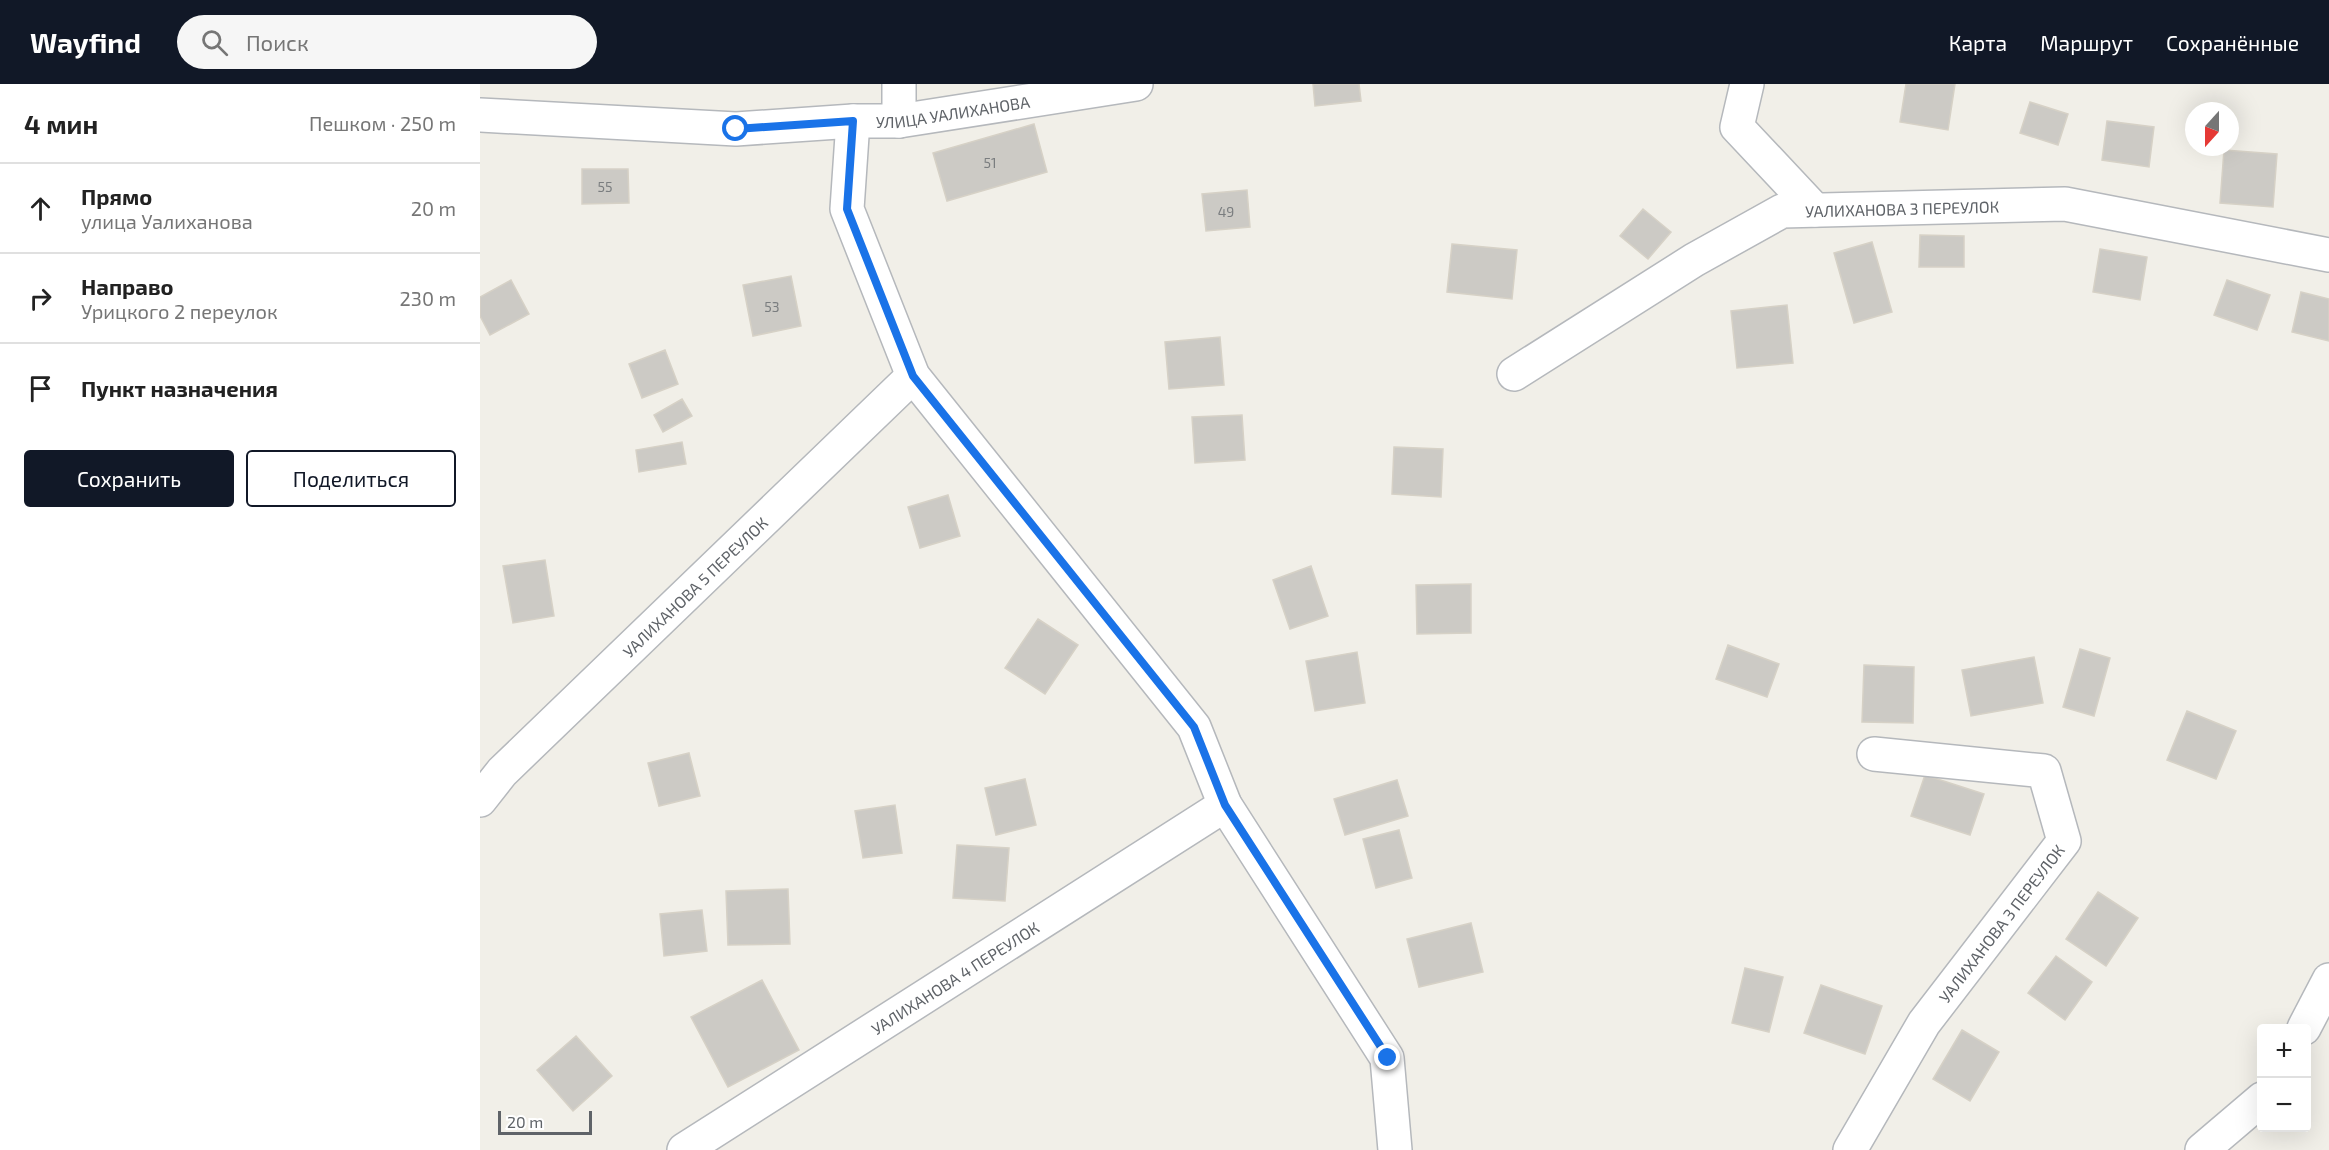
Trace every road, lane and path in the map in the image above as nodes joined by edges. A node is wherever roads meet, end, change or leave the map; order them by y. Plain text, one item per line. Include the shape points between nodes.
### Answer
1 (899, 84) edge
2 (1136, 84) edge
3 (1747, 84) edge
4 (480, 115) edge
5 (853, 121) junction
6 (899, 121) junction
7 (1815, 210) junction
8 (2329, 255) edge
9 (1514, 374) dead end
10 (913, 376) junction
11 (1874, 753) dead end
12 (480, 800) edge
13 (1225, 805) junction
14 (2329, 980) edge
15 (2307, 1024) edge
16 (2257, 1103) edge
17 (684, 1150) edge
18 (1395, 1150) edge
19 (1850, 1150) edge
20 (2202, 1150) edge

1 - 6 street
2 - 6 street, УЛИЦА УАЛИХАНОВА
3 - 7 street via 1737,127
4 - 5 street, УЛИЦА УАЛИХАНОВА via 736,129
5 - 6 street, УЛИЦА УАЛИХАНОВА
5 - 10 street via 847,209
7 - 8 street, УАЛИХАНОВА 3 ПЕРЕУЛОК via 2065,204
7 - 9 street, УАЛИХАНОВА 3 ПЕРЕУЛОК via 1782,211 1694,260
10 - 12 street, УАЛИХАНОВА 5 ПЕРЕУЛОК via 502,772
10 - 13 street via 1194,727
11 - 19 street, УАЛИХАНОВА 3 ПЕРЕУЛОК via 2044,771 2064,841 1924,1023
13 - 17 street, УАЛИХАНОВА 4 ПЕРЕУЛОК
13 - 18 street via 1388,1058
14 - 15 street
16 - 20 street

